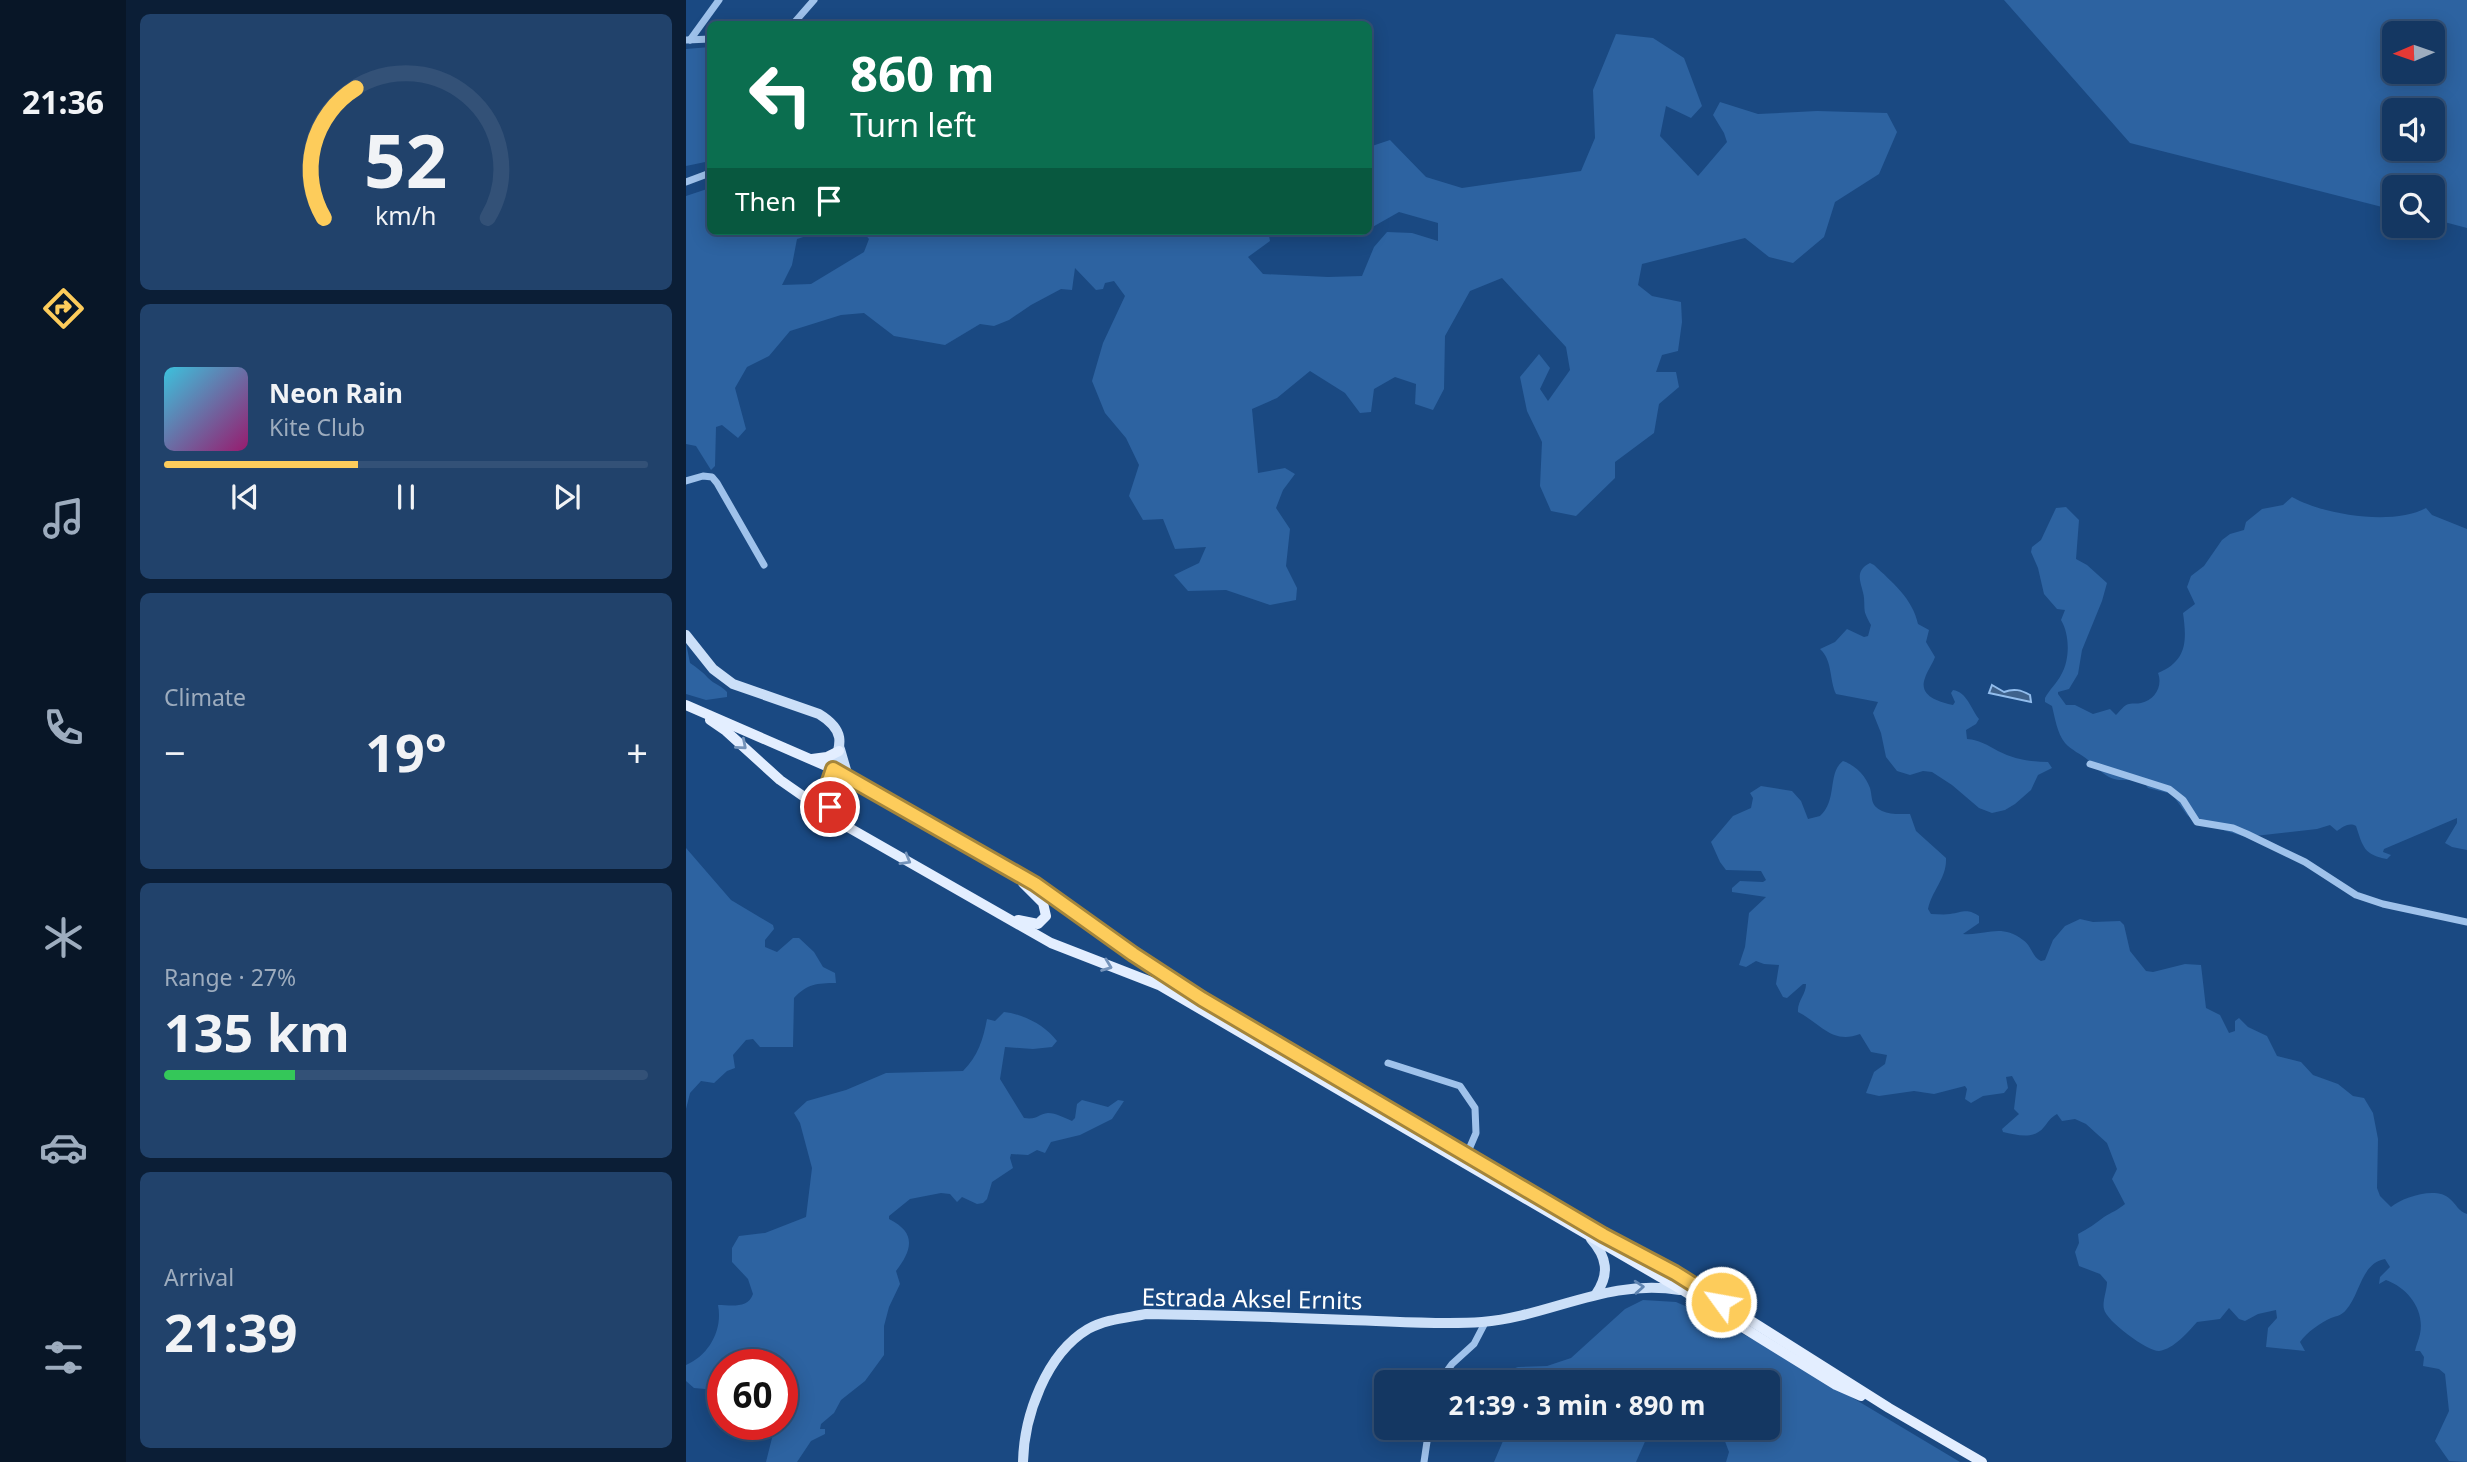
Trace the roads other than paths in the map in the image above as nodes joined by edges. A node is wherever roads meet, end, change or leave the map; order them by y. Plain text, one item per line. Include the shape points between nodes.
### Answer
1 (719, 0) edge
2 (814, 0) edge
3 (796, 21) edge
4 (707, 39) edge
5 (688, 40) edge
6 (707, 174) edge
7 (686, 182) edge
8 (686, 481) edge
9 (764, 565) dead end
10 (686, 635) edge
11 (686, 705) edge
12 (839, 750) junction
13 (812, 759) junction
14 (2090, 764) dead end
15 (833, 769) junction
16 (848, 777) junction
17 (846, 826) junction
18 (1007, 870) junction
19 (999, 913) junction
20 (2467, 922) edge
21 (1388, 1063) dead end
22 (1467, 1154) junction
23 (1588, 1236) junction
24 (1684, 1291) junction
25 (1595, 1294) junction
26 (1486, 1321) junction
27 (1448, 1370) edge
28 (1889, 1408) junction
29 (1427, 1440) edge
30 (1023, 1462) edge
31 (1424, 1462) edge
32 (1982, 1462) edge

1 - 5 street
2 - 3 street
4 - 5 street
6 - 7 street
8 - 9 street via 712,477
10 - 12 street via 722,677 830,720 839,733
11 - 13 main road
11 -> 17 main road
12 - 13 main road
12 - 15 street
12 - 16 street
13 - 15 main road
14 - 20 street via 2169,789 2183,800 2197,822 2247,834 2305,862 2356,895
15 - 16 main road
15 - 17 main road via 825,797
16 - 18 main road
17 -> 19 main road
18 - 19 main road via 1043,902 1046,916 1032,925
18 - 22 main road via 1035,884 1202,999
19 -> 23 main road via 1051,943 1159,985
21 - 22 street via 1460,1086 1475,1108 1476,1133
22 - 28 main road via 1675,1273
23 - 24 main road
23 - 25 street via 1601,1251 1606,1275
25 -> 24 street, Estrada Aksel Ernits via 1656,1286
24 - 28 main road via 1836,1385
25 - 26 street, Estrada Aksel Ernits via 1523,1316
26 - 27 street via 1474,1344
26 - 30 street, Estrada Aksel Ernits via 1456,1324 1146,1314 1115,1319 1075,1339 1048,1373 1035,1398
28 - 32 main road
29 - 31 street

